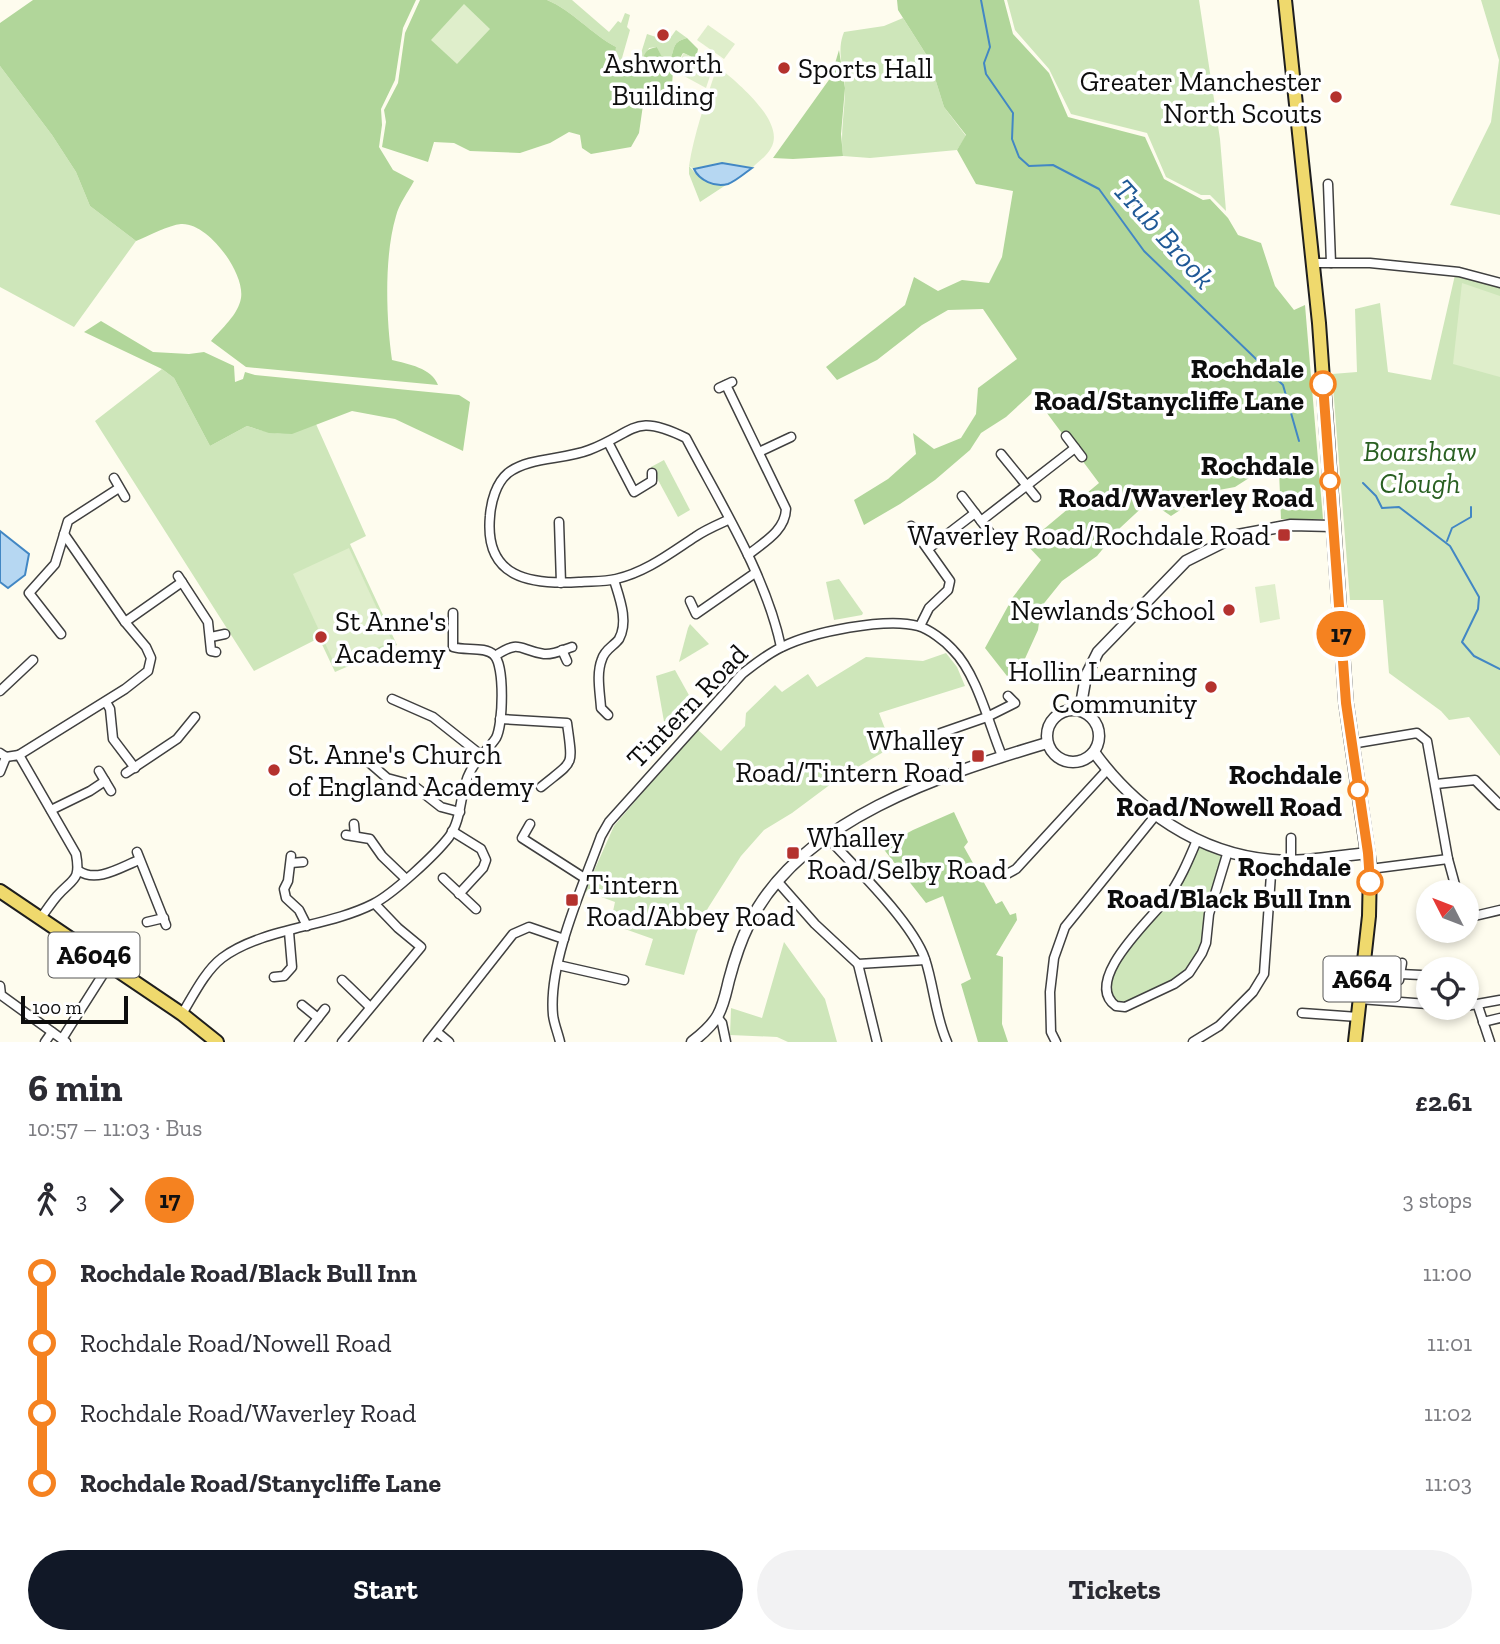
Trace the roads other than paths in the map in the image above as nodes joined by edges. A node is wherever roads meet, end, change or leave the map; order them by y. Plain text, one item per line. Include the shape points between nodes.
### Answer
1 (1285, 0) edge
2 (1328, 184) dead end
3 (1312, 263) junction
4 (1331, 263) junction
5 (1500, 283) edge
6 (726, 385) dead end
7 (1066, 436) dead end
8 (791, 437) dead end
9 (608, 442) junction
10 (1075, 448) junction
11 (759, 452) junction
12 (1001, 454) dead end
13 (1082, 457) dead end
14 (652, 473) dead end
15 (114, 478) dead end
16 (1027, 486) junction
17 (119, 488) junction
18 (962, 496) dead end
19 (125, 498) dead end
20 (1036, 498) dead end
21 (975, 513) junction
22 (728, 520) junction
23 (981, 521) junction
24 (559, 522) dead end
25 (911, 526) dead end
26 (1332, 526) junction
27 (64, 534) junction
28 (994, 538) dead end
29 (928, 549) junction
30 (748, 555) junction
31 (755, 573) junction
32 (614, 580) junction
33 (561, 583) junction
34 (690, 601) dead end
35 (454, 613) dead end
36 (125, 622) junction
37 (920, 626) junction
38 (61, 634) dead end
39 (225, 634) dead end
40 (211, 637) junction
41 (781, 647) junction
42 (216, 652) dead end
43 (495, 656) junction
44 (33, 660) dead end
45 (567, 661) dead end
46 (0, 691) edge
47 (1008, 696) dead end
48 (392, 699) dead end
49 (106, 702) junction
50 (1080, 710) junction
51 (608, 715) dead end
52 (195, 717) dead end
53 (987, 717) junction
54 (500, 719) junction
55 (938, 734) dead end
56 (1047, 743) junction
57 (1351, 744) junction
58 (1094, 752) junction
59 (481, 754) junction
60 (3, 755) edge
61 (19, 755) junction
62 (1002, 756) junction
63 (364, 758) dead end
64 (135, 768) junction
65 (1107, 770) junction
66 (99, 771) dead end
67 (0, 772) edge
68 (126, 773) dead end
69 (551, 779) junction
70 (104, 782) junction
71 (1436, 784) junction
72 (541, 787) dead end
73 (558, 787) dead end
74 (111, 791) dead end
75 (1500, 805) edge
76 (51, 810) junction
77 (460, 813) junction
78 (1155, 816) junction
79 (354, 824) dead end
80 (530, 824) dead end
81 (452, 831) junction
82 (827, 837) junction
83 (522, 838) junction
84 (1291, 838) dead end
85 (1197, 840) junction
86 (517, 847) dead end
87 (1228, 851) junction
88 (1368, 853) junction
89 (1448, 859) junction
90 (1272, 860) junction
91 (1291, 860) junction
92 (303, 863) dead end
93 (1370, 869) junction
94 (79, 871) junction
95 (1007, 874) dead end
96 (443, 878) dead end
97 (406, 879) junction
98 (586, 879) junction
99 (1454, 880) edge
100 (777, 881) junction
101 (0, 891) edge
102 (459, 894) junction
103 (375, 904) junction
104 (476, 909) dead end
105 (1500, 910) edge
106 (1479, 915) edge
107 (40, 919) junction
108 (146, 922) dead end
109 (307, 926) junction
110 (289, 932) junction
111 (564, 939) junction
112 (925, 960) junction
113 (1402, 963) dead end
114 (858, 964) junction
115 (109, 965) junction
116 (558, 965) junction
117 (1416, 975) edge
118 (274, 977) dead end
119 (624, 979) dead end
120 (342, 980) dead end
121 (1, 992) edge
122 (1359, 999) junction
123 (1500, 1000) edge
124 (1416, 1003) edge
125 (302, 1005) dead end
126 (1479, 1006) edge
127 (370, 1007) junction
128 (326, 1009) dead end
129 (1479, 1009) edge
130 (1302, 1013) dead end
131 (182, 1014) junction
132 (717, 1017) junction
133 (1357, 1017) junction
134 (318, 1018) junction
135 (1500, 1018) edge
136 (1483, 1022) junction
137 (52, 1032) junction
138 (437, 1032) junction
139 (64, 1040) edge
140 (45, 1042) edge
141 (217, 1042) edge
142 (299, 1042) edge
143 (342, 1042) edge
144 (428, 1042) edge
145 (449, 1042) edge
146 (560, 1042) edge
147 (692, 1042) edge
148 (726, 1042) edge
149 (877, 1042) edge
150 (947, 1042) edge
151 (1056, 1042) edge
152 (1193, 1042) edge
153 (1355, 1042) edge
154 (1490, 1042) edge

1 - 3 main road, A664
2 - 4 street
3 - 4 street
3 - 26 main road, A664
4 - 5 street via 1459,272
6 - 11 street
7 - 10 street
8 - 11 street
9 - 14 street via 634,492 652,481
9 - 22 street via 637,426 655,425 686,438
9 - 33 street via 575,456 519,466 505,475 496,489 490,507 490,551 520,578
10 - 13 street
10 - 16 street
11 - 30 street via 786,509 786,520
12 - 16 street
15 - 17 street
16 - 20 street
16 - 23 street
17 - 19 street
17 - 27 street via 68,521
18 - 21 street
21 - 23 street
21 - 29 street
22 - 30 street
22 - 32 street via 640,572
23 - 28 street
24 - 33 street
25 - 29 street
26 - 50 street via 1291,525 1238,535 1185,561 1098,652 1086,676
26 - 57 main road, A664
27 - 36 street
27 - 38 street via 55,564 29,593
29 - 37 street via 948,575 950,586 927,610
30 - 31 street
31 - 34 street via 696,614
31 - 41 street
32 - 33 street
32 - 51 street via 623,627 619,639 602,657 600,668 601,708
35 - 43 street via 453,647 486,650
36 - 40 street via 180,579 208,622
36 - 49 street via 151,658 148,671
37 - 41 street, Tintern Road via 873,624
37 - 53 street via 954,650
39 - 40 street
40 - 42 street via 211,651
41 - 98 street, Tintern Road via 742,674 609,821
43 - 45 street via 519,646 544,654 567,649
43 - 54 street via 502,672
44 - 46 street
47 - 53 street via 1015,702
48 - 59 street via 433,718
49 - 61 street
49 - 64 street via 113,739
50 - 56 street via 1065,711 1052,720
50 - 58 street via 1098,728
52 - 64 street via 177,739
53 - 55 street
53 - 62 street
54 - 59 street via 497,736
54 - 69 street via 568,719 570,764
56 - 58 street via 1056,757 1072,762
56 - 62 street
57 - 71 street via 1417,733 1427,741
57 - 88 main road, A664
58 - 65 street
59 - 77 street via 470,772
60 - 61 street
60 - 67 street
61 - 76 street
62 - 82 street via 916,788
63 - 77 street via 370,768 387,778 413,785 442,807
64 - 68 street
65 - 78 street
65 - 95 street
66 - 70 street
69 - 72 street
69 - 73 street
70 - 74 street
70 - 76 street
71 - 75 street via 1475,780
71 - 89 street
76 - 94 street via 74,847
77 - 81 street
78 - 85 street
78 - 151 street via 1065,927 1054,958 1050,992 1051,1032
79 - 97 street via 351,835 370,839
80 - 83 street
81 - 97 street
81 - 102 street via 481,849 486,860
82 - 100 street
82 - 112 street via 915,936
83 - 86 street
83 - 98 street
84 - 91 street
85 - 87 street
85 - 87 street via 1168,897 1122,948 1107,981 1108,998 1116,1006 1125,1007 1189,973 1206,943 1209,914
87 - 90 street
88 - 91 street
88 - 93 main road, A664
89 - 93 street
89 - 99 street
90 - 91 street
90 - 152 street via 1264,974 1219,1026
92 - 109 street via 291,859 284,889 285,898 299,910
93 - 122 main road, A664
94 - 107 street
94 - 108 street via 95,876 138,856 165,922
96 - 102 street
97 - 103 street
98 - 111 street, Tintern Road
100 - 114 street
100 - 132 street via 749,924
101 - 107 main road, A6046
102 - 104 street
103 - 109 street
103 - 127 street via 421,947
105 - 106 street
107 - 115 main road, A6046
109 - 110 street
110 - 118 street via 292,967 284,976
110 - 131 street via 247,944 221,959
111 - 116 street, Tintern Road
111 - 138 street via 529,927 513,934
112 - 114 street
112 - 150 street via 938,1022
113 - 117 street via 1399,977
114 - 149 street
115 - 131 main road, A6046
115 - 139 street
116 - 119 street
116 - 146 street, Tintern Road via 553,1015
120 - 127 street via 352,984
121 - 137 street
122 - 124 street
122 - 133 main road, A664
123 - 126 street
125 - 134 street
127 - 143 street
128 - 134 street
129 - 136 street
130 - 133 street
131 - 141 main road, A6046
132 - 147 street
132 - 148 street
133 - 153 main road, A664
134 - 142 street
135 - 136 street
136 - 154 street
137 - 139 street
137 - 140 street
138 - 144 street
138 - 145 street

